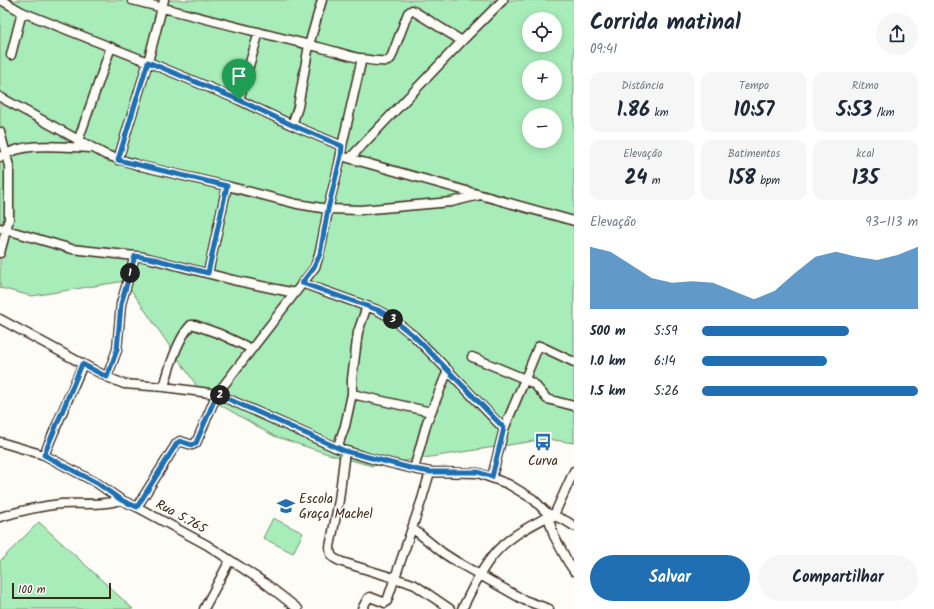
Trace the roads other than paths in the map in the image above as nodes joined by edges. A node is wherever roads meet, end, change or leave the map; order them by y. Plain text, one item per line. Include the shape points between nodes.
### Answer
1 (2, 0) edge
2 (132, 0) edge
3 (164, 0) edge
4 (322, 0) edge
5 (503, 0) edge
6 (163, 9) junction
7 (22, 12) junction
8 (259, 32) junction
9 (462, 41) junction
10 (309, 45) junction
11 (111, 47) junction
12 (11, 55) dead end
13 (362, 58) junction
14 (148, 62) junction
15 (0, 97) edge
16 (239, 100) junction
17 (292, 125) junction
18 (0, 132) edge
19 (78, 140) junction
20 (342, 146) junction
21 (92, 148) junction
22 (3, 155) edge
23 (341, 156) junction
24 (350, 158) junction
25 (118, 160) junction
26 (227, 186) junction
27 (480, 194) junction
28 (328, 209) junction
29 (574, 221) edge
30 (3, 229) edge
31 (0, 253) edge
32 (135, 256) junction
33 (208, 273) junction
34 (302, 283) junction
35 (295, 293) junction
36 (367, 306) junction
37 (0, 320) edge
38 (252, 349) junction
39 (472, 357) dead end
40 (574, 362) edge
41 (82, 364) junction
42 (448, 370) junction
43 (107, 377) junction
44 (525, 379) junction
45 (164, 387) junction
46 (217, 394) junction
47 (352, 394) junction
48 (574, 406) edge
49 (431, 412) junction
50 (504, 428) junction
51 (0, 442) edge
52 (341, 449) junction
53 (44, 455) junction
54 (414, 469) junction
55 (574, 470) edge
56 (430, 472) junction
57 (492, 477) junction
58 (121, 500) junction
59 (137, 507) junction
60 (550, 515) junction
61 (0, 517) edge
62 (574, 526) edge
63 (412, 528) junction
64 (230, 560) junction
65 (574, 571) edge
66 (480, 574) junction
67 (395, 577) junction
68 (204, 609) edge
69 (298, 609) edge
70 (362, 609) edge
71 (450, 609) edge
72 (462, 609) edge
73 (549, 609) edge

1 - 7 street
2 - 6 street
3 - 6 street
4 - 10 street
5 - 9 street
6 - 8 street
6 - 14 street
7 - 11 street
7 - 12 street
8 - 10 street
8 - 16 street
9 - 13 street via 412,10 408,13 388,61
9 - 24 street
10 - 13 street
10 - 17 street via 298,107
11 - 14 street
11 - 19 street
13 - 20 street
14 - 16 street
14 - 25 street
15 - 19 street
16 - 17 street
17 - 20 street
18 - 22 street
19 - 21 street
20 - 23 street
21 - 22 street via 40,146 21,148
21 - 25 street
22 - 30 street via 8,166 9,187 9,219
23 - 24 street
23 - 28 street
24 - 27 street
25 - 26 street
26 - 28 street via 297,204
26 - 33 street
27 - 28 street via 451,202 360,210
27 - 29 street
28 - 34 street via 320,254
30 - 31 street
30 - 32 street via 72,249
32 - 33 street
32 - 43 street via 121,304 117,350
33 - 35 street
34 - 35 street
34 - 36 street
35 - 38 street
36 - 42 street via 390,317 414,336
36 - 47 street via 358,332
37 - 41 street
38 - 45 street via 220,334 191,325 174,356
38 - 46 street
39 - 44 street
40 - 44 street via 540,346
41 - 43 street
41 - 53 street
42 - 49 street
42 - 50 street
43 - 45 street via 124,384
44 - 48 street via 535,385 543,396
44 - 50 street
45 - 46 street
46 - 52 street
46 - 59 street via 196,443 177,443
47 - 49 street
47 - 52 street
49 - 54 street
50 - 57 street
51 - 53 street, Rua 5.765
52 - 54 street
52 - 67 street via 339,500 330,554 332,558 342,562
53 - 58 street, Rua 5.765 via 97,483
54 - 56 street
55 - 60 street
56 - 57 street via 478,472
56 - 63 street
57 - 60 street via 532,499
58 - 59 street, Rua 5.765
58 - 61 street via 108,503 39,506
59 - 64 street, Rua 5.765
60 - 62 street
60 - 65 street via 554,536
60 - 66 street via 513,536 491,558
63 - 66 street via 443,553
63 - 67 street
64 - 68 street
64 - 69 street, Rua 5.765
66 - 72 street
66 - 73 street via 524,600
67 - 70 street via 387,601 370,597
67 - 71 street via 415,585

